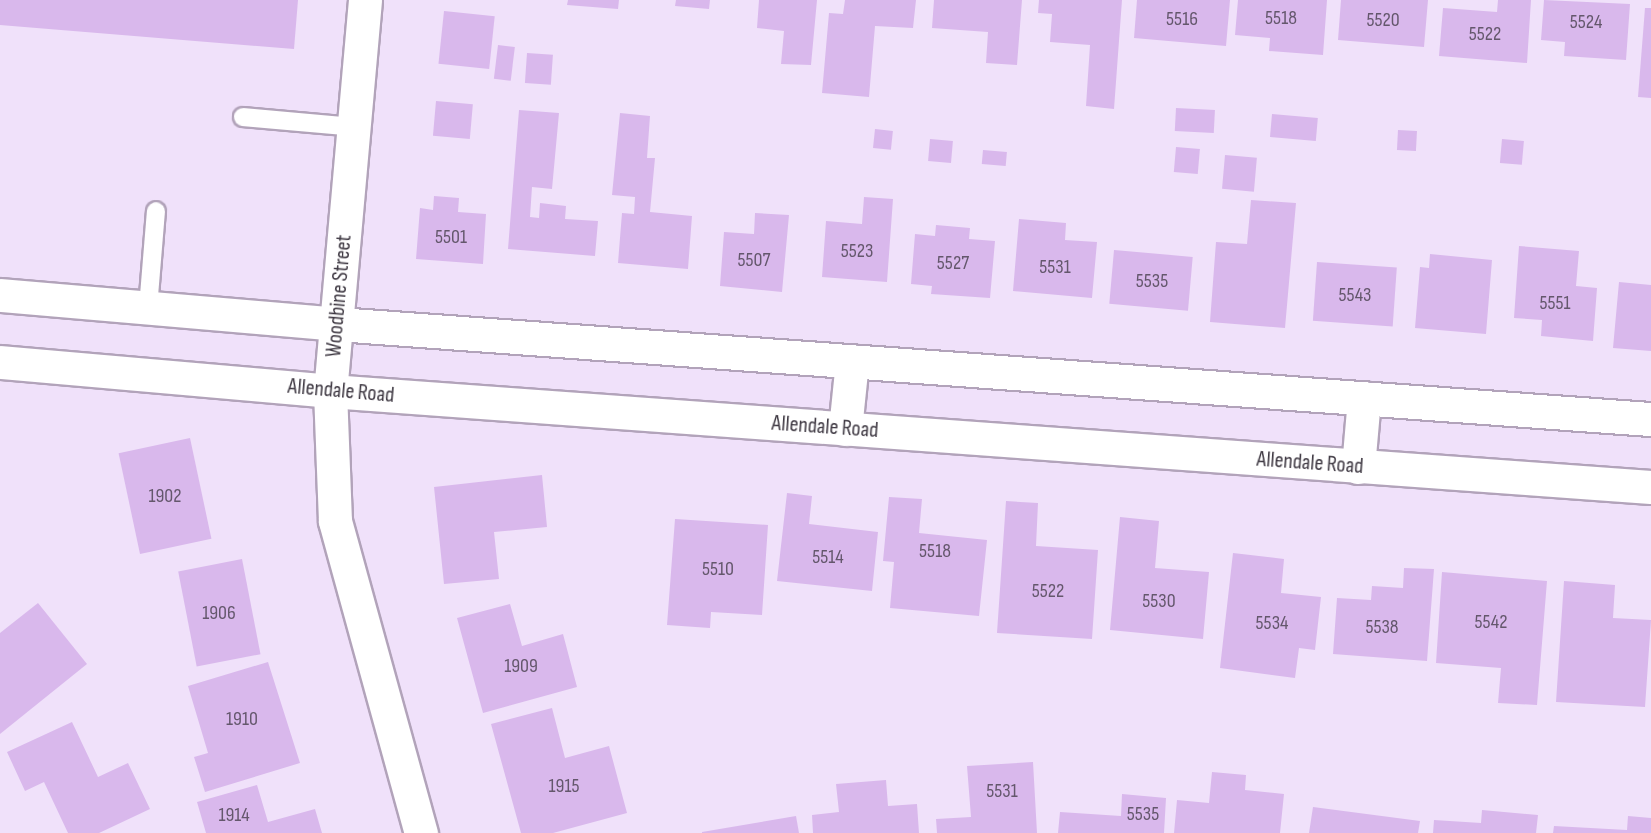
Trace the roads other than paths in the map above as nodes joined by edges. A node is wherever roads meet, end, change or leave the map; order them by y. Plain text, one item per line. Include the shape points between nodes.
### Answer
1 (365, 0) edge
2 (243, 117) dead end
3 (356, 126) junction
4 (156, 211) dead end
5 (0, 295) edge
6 (148, 308) junction
7 (337, 324) junction
8 (852, 361) junction
9 (0, 362) edge
10 (330, 391) junction
11 (1364, 398) junction
12 (1651, 419) edge
13 (845, 429) junction
14 (1358, 467) junction
15 (1651, 487) edge
16 (421, 833) edge

1 - 3 main road, Woodbine Street
2 - 3 lane
3 - 7 main road, Woodbine Street
4 - 6 lane
5 - 6 main road
6 - 7 main road
7 - 8 main road
7 - 10 main road, Woodbine Street
8 - 11 main road
8 - 13 main road
9 - 10 main road, Allendale Road
10 - 13 main road, Allendale Road
10 - 16 main road, Woodbine Street via 335,521
11 - 12 main road
11 - 14 main road
13 - 14 main road, Allendale Road
14 - 15 main road, Allendale Road

